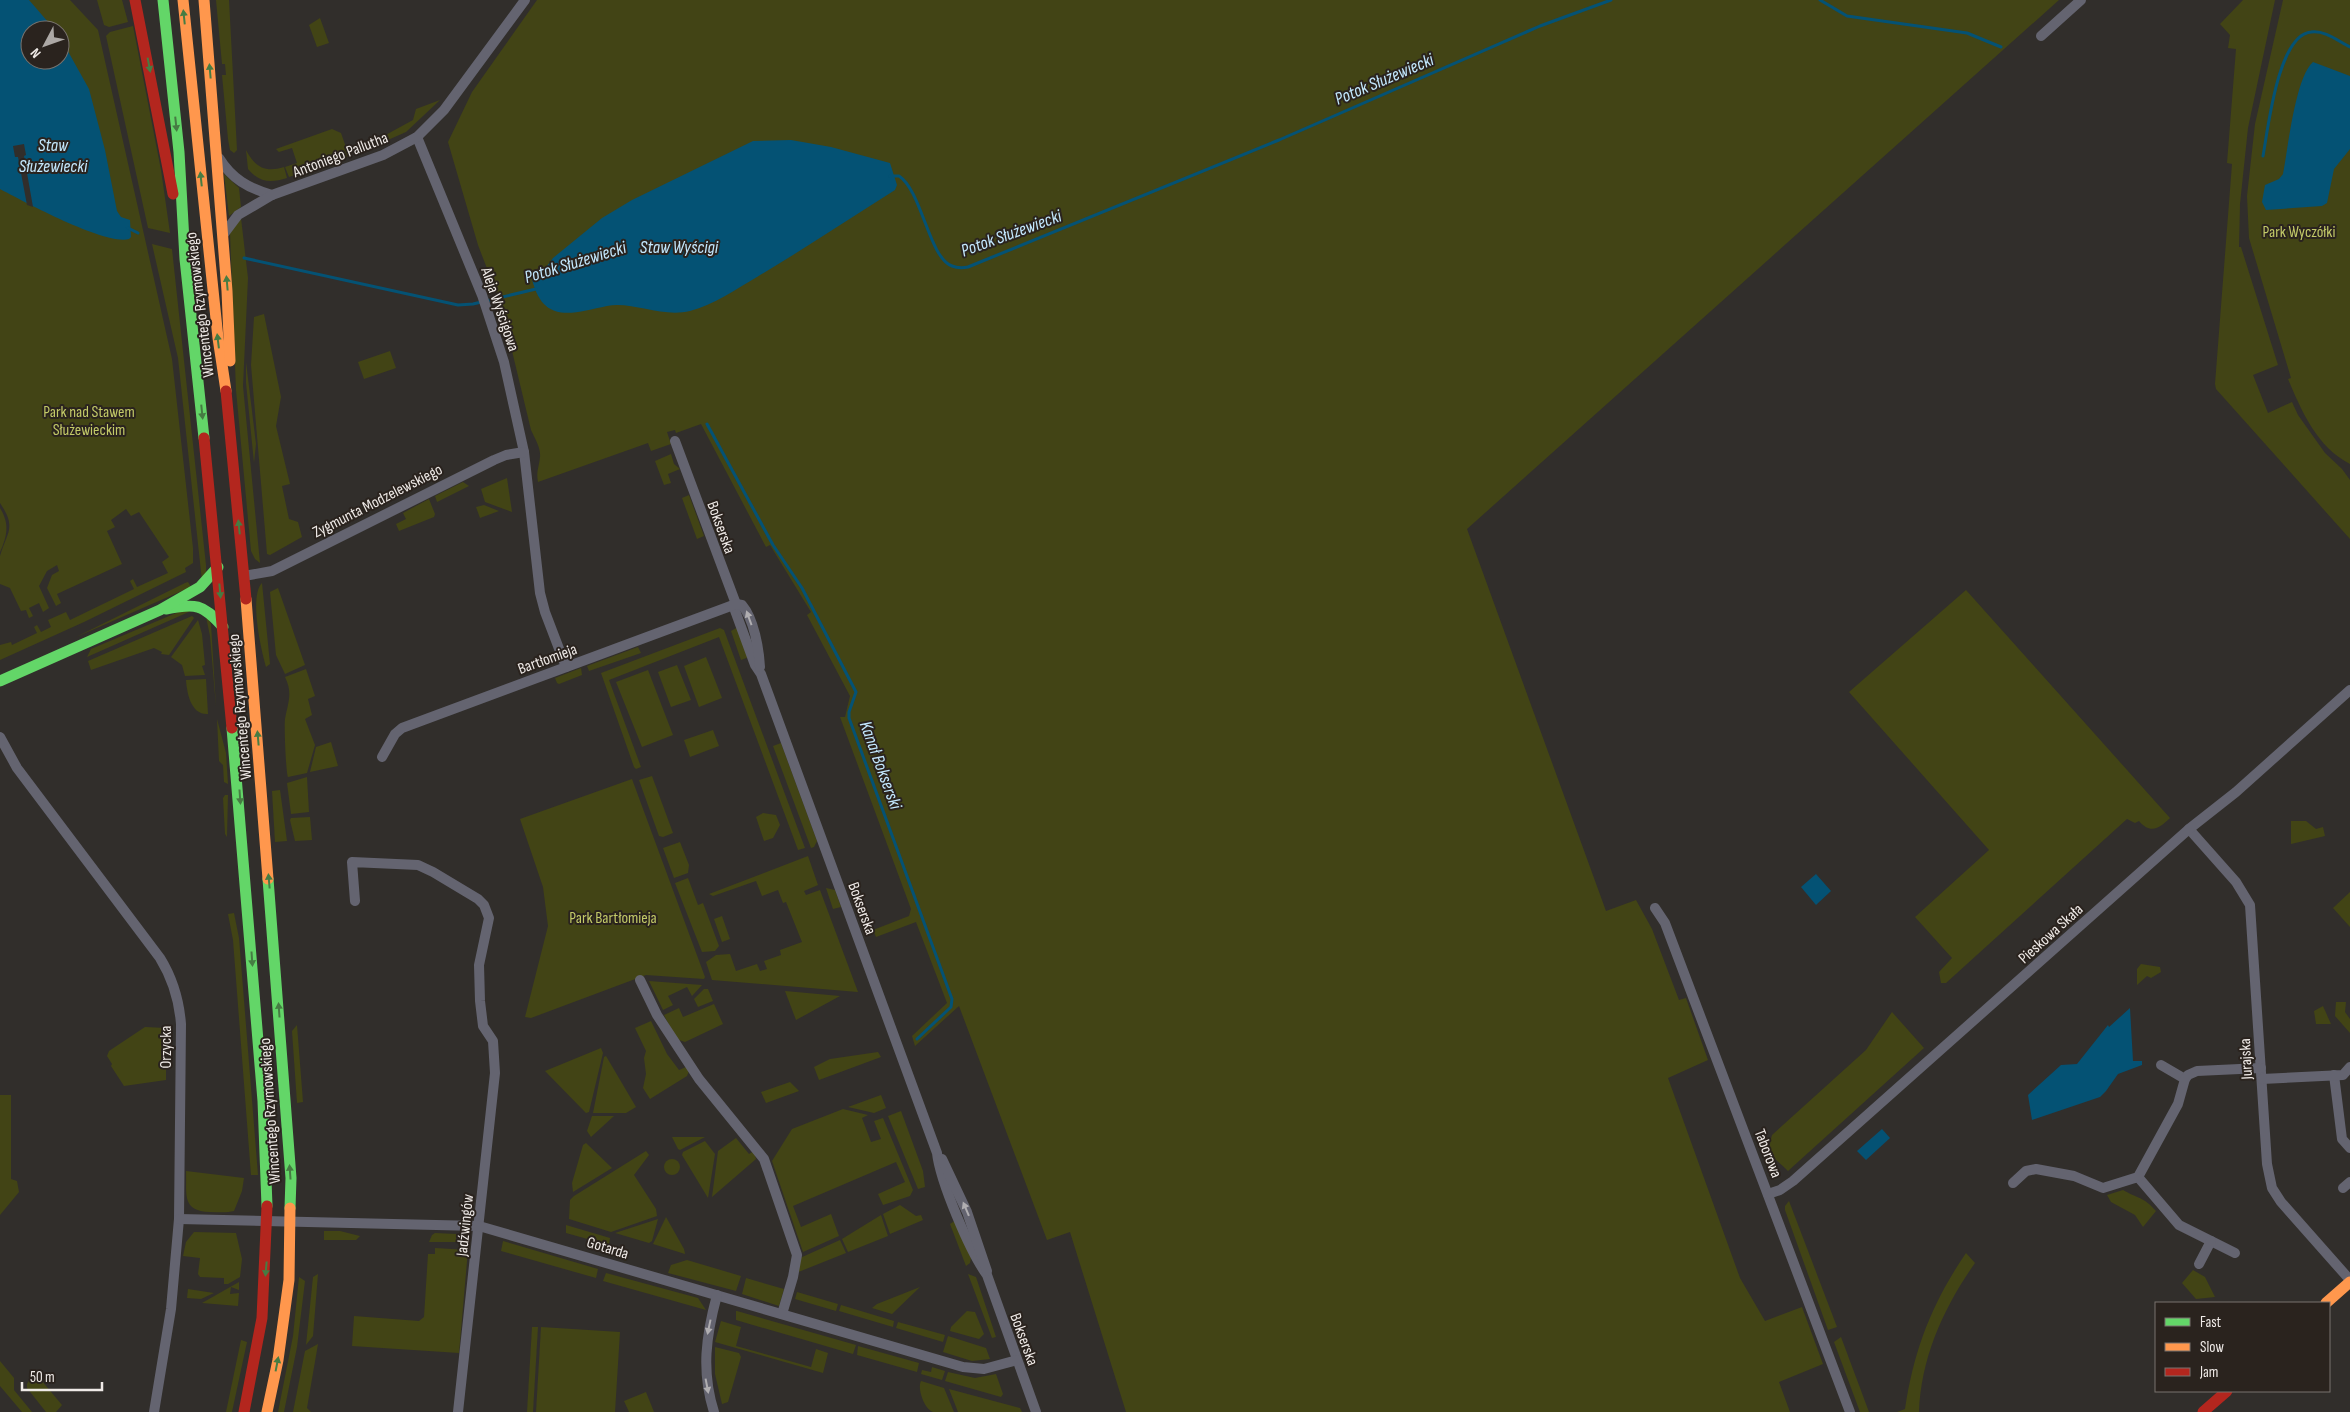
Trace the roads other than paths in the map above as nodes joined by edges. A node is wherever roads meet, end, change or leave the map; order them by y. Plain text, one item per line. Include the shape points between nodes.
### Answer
1 (135, 0) edge
2 (163, 0) edge
3 (182, 0) edge
4 (204, 0) edge
5 (525, 0) edge
6 (2081, 0) edge
7 (2040, 36) dead end
8 (417, 137) junction
9 (217, 155) junction
10 (272, 195) junction
11 (223, 236) junction
12 (185, 259) junction
13 (228, 406) junction
14 (675, 441) dead end
15 (524, 452) junction
16 (218, 567) junction
17 (244, 576) junction
18 (734, 605) junction
19 (160, 610) junction
20 (223, 627) junction
21 (566, 667) junction
22 (0, 681) edge
23 (2350, 690) edge
24 (0, 737) edge
25 (3, 754) edge
26 (382, 757) dead end
27 (2189, 829) junction
28 (355, 901) dead end
29 (1654, 908) dead end
30 (640, 980) dead end
31 (2161, 1065) dead end
32 (2261, 1068) junction
33 (2350, 1068) edge
34 (2334, 1075) junction
35 (2185, 1079) junction
36 (2262, 1079) junction
37 (2350, 1148) edge
38 (2138, 1177) junction
39 (2013, 1183) dead end
40 (1768, 1194) junction
41 (178, 1219) junction
42 (268, 1221) junction
43 (292, 1221) junction
44 (480, 1226) junction
45 (2211, 1241) junction
46 (2235, 1253) dead end
47 (2199, 1264) dead end
48 (2350, 1281) edge
49 (717, 1295) junction
50 (2327, 1302) edge
51 (782, 1314) junction
52 (1016, 1360) junction
53 (2226, 1392) edge
54 (154, 1412) edge
55 (244, 1412) edge
56 (267, 1412) edge
57 (458, 1412) edge
58 (714, 1412) edge
59 (1036, 1412) edge
60 (1850, 1412) edge
61 (2203, 1412) edge

1 -> 12 main road, Wincentego Rzymowskiego
2 -> 12 main road, Wincentego Rzymowskiego via 179,152
13 -> 3 main road, Wincentego Rzymowskiego
9 -> 4 main road, Wincentego Rzymowskiego
5 - 8 street via 444,110
6 - 7 street
8 - 10 street, Antoniego Pallutha via 383,154
8 - 15 street, Aleja Wyścigowa via 487,309 504,362
9 - 10 street via 237,180
9 - 11 main road, Wincentego Rzymowskiego
10 - 11 street, Antoniego Pallutha via 238,215
13 -> 11 main road, Wincentego Rzymowskiego via 230,349
12 -> 16 main road, Wincentego Rzymowskiego
17 -> 13 main road, Wincentego Rzymowskiego
14 - 18 street, Bokserska
15 - 17 street, Zygmunta Modzelewskiego via 494,460 272,571
15 - 21 street, Aleja Wyścigowa via 538,583 544,612
16 - 19 main road via 200,587
16 -> 20 main road, Wincentego Rzymowskiego
43 -> 17 main road, Wincentego Rzymowskiego via 273,929
18 - 21 street, Bartłomieja
18 - 52 street, Bokserska via 744,607 749,619 761,674 958,1216 987,1275
19 - 20 main road via 190,604 202,606
19 - 22 main road
20 -> 42 main road, Wincentego Rzymowskiego via 239,788
21 - 26 street, Bartłomieja via 402,728
23 - 27 street, Pieskowa Skała via 2236,792
24 - 25 street, Orzycka
25 - 41 street, Orzycka via 160,958 175,986 181,1024
27 - 32 street, Jurajska via 2236,882 2250,905
27 - 40 street, Pieskowa Skała via 1800,1175 1780,1190
28 - 44 street, Jadźwingów via 352,862 418,865 478,899 487,910 489,918 479,965 480,1001 483,1026 493,1041 495,1073
29 - 40 street, Taborowa via 1665,923
30 - 51 street via 657,1015 700,1079 764,1159 797,1255
31 - 35 street
32 - 35 street via 2197,1071
32 - 36 street, Jurajska
33 - 34 street via 2343,1075
34 - 36 street
34 - 37 street via 2342,1139
35 - 38 street via 2178,1104
36 - 48 street, Jurajska via 2267,1164 2272,1188 2291,1215
38 - 39 street via 2103,1188 2074,1176 2036,1169 2026,1171
38 - 45 street via 2174,1221
40 - 60 street, Taborowa
41 - 42 street, Gotarda
41 - 54 street, Orzycka via 171,1308
42 - 43 street, Gotarda
42 -> 55 main road, Wincentego Rzymowskiego via 262,1318
43 - 44 street, Gotarda
56 -> 43 main road, Wincentego Rzymowskiego via 285,1312
44 - 49 street, Gotarda
44 - 57 street, Jadźwingów
45 - 46 street
45 - 47 street
48 - 50 main road
49 - 51 street, Gotarda
49 -> 58 street via 705,1360
51 - 52 street, Gotarda via 971,1369 990,1368
52 - 59 street, Bokserska
53 - 61 main road

